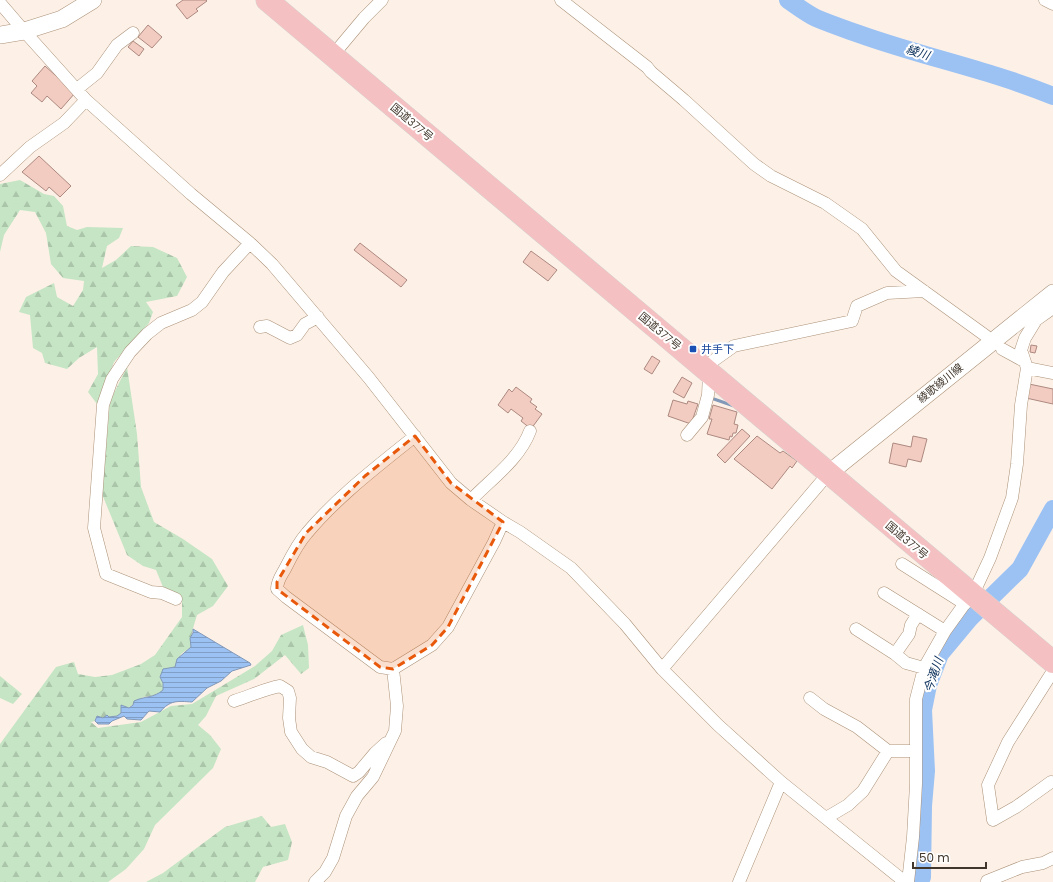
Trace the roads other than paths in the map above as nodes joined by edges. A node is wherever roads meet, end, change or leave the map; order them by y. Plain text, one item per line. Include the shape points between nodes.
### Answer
1 (93, 0) edge
2 (267, 0) edge
3 (382, 0) edge
4 (561, 0) edge
5 (1045, 0) edge
6 (0, 3) edge
7 (1053, 4) edge
8 (24, 31) junction
9 (133, 33) dead end
10 (0, 34) edge
11 (333, 55) junction
12 (76, 89) junction
13 (86, 100) junction
14 (0, 175) edge
15 (250, 243) junction
16 (924, 291) junction
17 (1053, 293) edge
18 (1053, 308) edge
19 (318, 317) junction
20 (260, 327) dead end
21 (986, 336) dead end
22 (1002, 349) dead end
23 (1025, 364) junction
24 (706, 370) junction
25 (1053, 373) edge
26 (530, 432) dead end
27 (687, 435) dead end
28 (415, 436) junction
29 (828, 474) junction
30 (471, 500) junction
31 (504, 522) junction
32 (902, 564) dead end
33 (884, 593) dead end
34 (176, 599) dead end
35 (978, 603) junction
36 (918, 614) junction
37 (856, 629) dead end
38 (945, 631) junction
39 (895, 654) junction
40 (1053, 662) edge
41 (924, 668) junction
42 (393, 669) junction
43 (662, 669) junction
44 (1053, 672) edge
45 (810, 698) dead end
46 (234, 701) dead end
47 (391, 739) junction
48 (888, 751) junction
49 (916, 751) junction
50 (781, 782) junction
51 (1051, 782) dead end
52 (826, 818) junction
53 (1053, 858) edge
54 (1004, 878) edge
55 (987, 881) edge
56 (315, 882) edge
57 (739, 882) edge
58 (906, 882) edge

1 - 8 main road via 62,19
2 - 11 highway, 国道377号
3 - 11 street
4 - 16 street via 647,67 754,164 771,176 825,203 862,229 896,271
5 - 7 street
6 - 8 street
8 - 10 main road
8 - 12 street
9 - 12 street via 117,46 97,73
11 - 24 highway, 国道377号
12 - 13 street
13 - 14 street via 64,123 30,147
13 - 15 street
15 - 19 street
15 - 34 street via 223,272 202,302 192,310 161,323 130,352 112,379 104,405 94,528 106,574
16 - 21 street
16 - 24 street via 887,293 857,306 852,321 734,346
17 - 29 main road, 綾歌綾川線
18 - 23 street via 1036,320 1024,338 1021,350
19 - 20 street via 305,324 297,335 290,338 267,326
19 - 28 street
22 - 23 street
23 - 25 street
23 - 35 street via 1012,498 990,558
24 - 27 street via 708,395 702,417
24 - 29 highway, 国道377号
26 - 30 street via 508,466
28 - 30 street via 451,483
28 - 42 street via 355,486 306,533 277,582 277,589 286,597 380,666
29 - 35 highway, 国道377号
29 - 43 street
30 - 31 street
31 - 42 street via 448,627 432,645
31 - 43 street via 571,568 625,624
32 - 35 street
33 - 36 street
35 - 38 street
35 - 40 highway, 国道377号
36 - 38 street
36 - 39 street via 909,634
37 - 39 street
38 - 41 street
39 - 41 street via 906,663
41 - 49 street via 916,700
42 - 47 street via 397,706 395,731
43 - 50 street via 718,725
44 - 51 street via 1008,742 988,785 993,820
45 - 48 street via 824,709 857,727
46 - 47 street via 280,686 288,691 291,732 302,748 311,757 334,765 353,776
47 - 56 street via 373,777 357,796 346,816 333,858
48 - 49 street
48 - 52 street via 863,791 848,805
49 - 58 street via 915,807
50 - 52 street
50 - 57 street
52 - 58 street
53 - 54 street via 1043,863 1022,867
54 - 55 street

